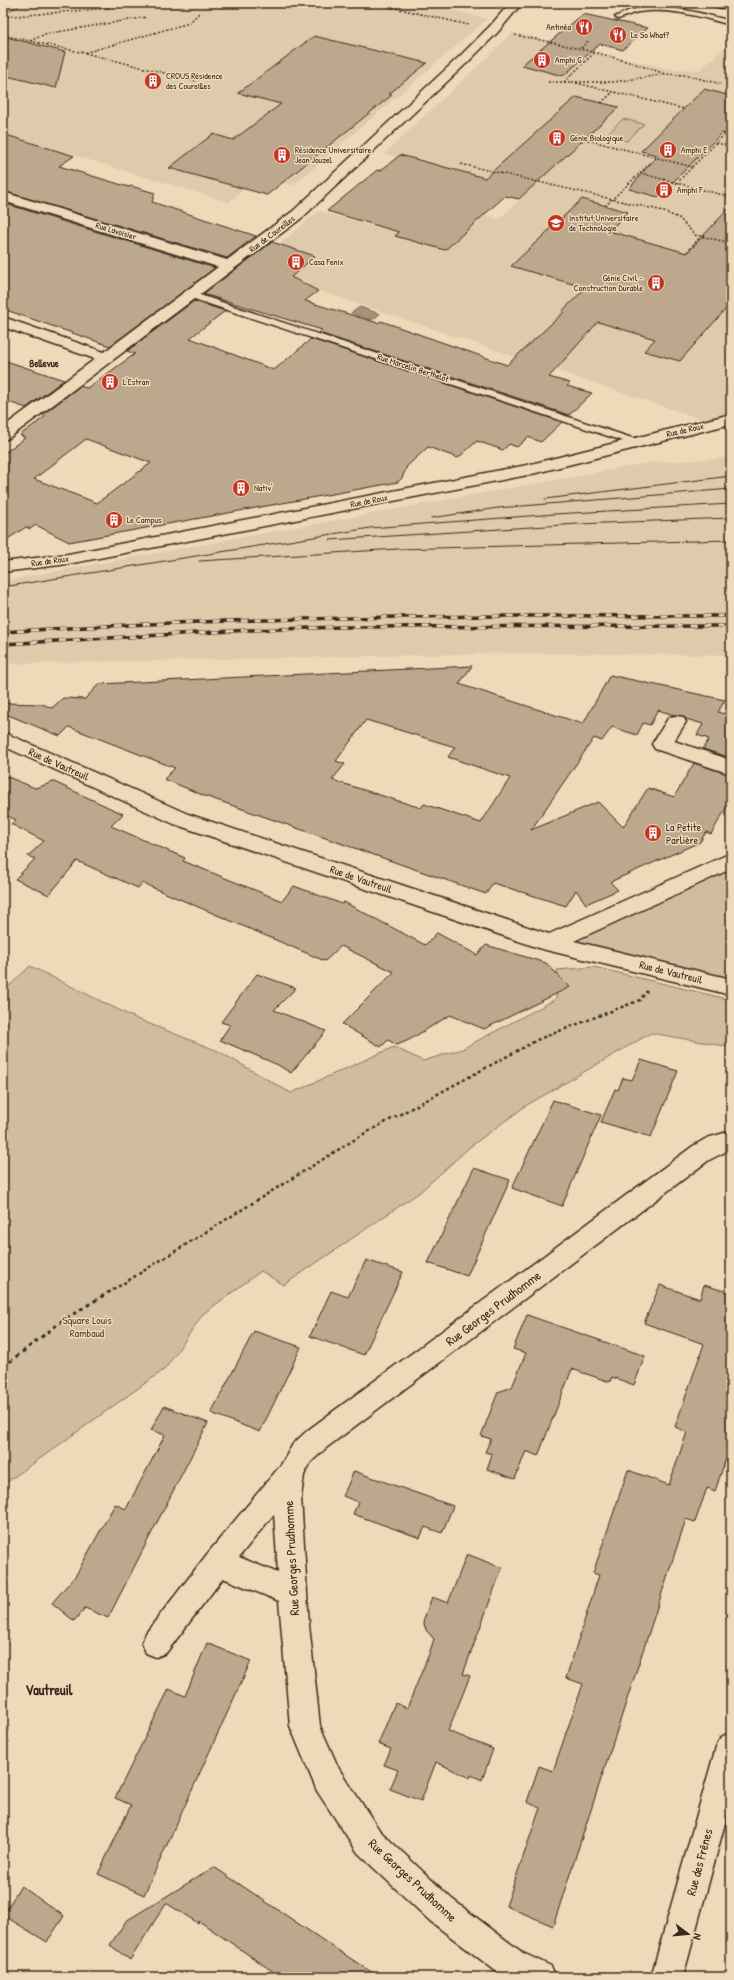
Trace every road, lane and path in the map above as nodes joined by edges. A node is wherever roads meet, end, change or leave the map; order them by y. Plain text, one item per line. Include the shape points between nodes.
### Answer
1 (22, 3) edge
2 (373, 3) edge
3 (516, 3) edge
4 (718, 3) edge
5 (731, 6) edge
6 (109, 8) dead end
7 (199, 13) dead end
8 (3, 16) edge
9 (147, 17) dead end
10 (618, 17) dead end
11 (731, 23) edge
12 (494, 29) junction
13 (3, 35) edge
14 (30, 41) junction
15 (588, 41) dead end
16 (581, 48) junction
17 (84, 53) junction
18 (594, 53) junction
19 (665, 74) junction
20 (196, 81) dead end
21 (548, 82) dead end
22 (564, 82) junction
23 (571, 82) junction
24 (722, 84) dead end
25 (613, 92) junction
26 (601, 103) dead end
27 (684, 109) dead end
28 (725, 134) dead end
29 (584, 140) dead end
30 (716, 143) junction
31 (731, 146) edge
32 (656, 158) junction
33 (461, 164) dead end
34 (692, 167) junction
35 (640, 173) junction
36 (677, 182) junction
37 (3, 196) edge
38 (731, 196) edge
39 (613, 199) junction
40 (605, 206) dead end
41 (700, 236) junction
42 (731, 243) edge
43 (687, 252) dead end
44 (230, 266) junction
45 (191, 295) junction
46 (3, 322) edge
47 (107, 358) junction
48 (731, 419) edge
49 (3, 435) edge
50 (635, 442) junction
51 (3, 567) edge
52 (676, 722) dead end
53 (3, 738) edge
54 (731, 767) edge
55 (731, 860) edge
56 (555, 941) junction
57 (663, 970) junction
58 (731, 987) edge
59 (731, 1140) edge
60 (3, 1367) edge
61 (291, 1472) junction
62 (218, 1562) junction
63 (291, 1592) junction
64 (156, 1643) dead end
65 (731, 1747) edge
66 (540, 1977) edge
67 (667, 1977) edge

1 - 8 path
2 - 12 path
3 - 12 street, Rue de Coureilles
4 - 5 street
6 - 8 path
7 - 17 path via 189,23
9 - 14 path via 45,34
10 - 11 lane via 638,10 660,9 701,15
12 - 16 path via 511,35
12 - 44 street, Rue de Coureilles via 298,214
13 - 14 path
14 - 17 path
15 - 16 path
16 - 18 path
17 - 20 path
18 - 19 path via 635,62
18 - 22 path
19 - 23 path via 614,82
19 - 24 path via 684,75
21 - 22 path
22 - 23 path
23 - 25 path
25 - 26 path
25 - 27 path
28 - 30 path
29 - 32 path
30 - 31 path
30 - 34 path
32 - 34 path
32 - 35 path
33 - 39 path
34 - 36 path
35 - 36 path
35 - 39 path
36 - 38 path
37 - 44 street, Rue Lavoisier
39 - 40 path
39 - 41 path via 678,216 695,235
41 - 42 path
41 - 43 path
44 - 45 street, Rue de Coureilles
45 - 47 street, Rue de Coureilles
45 - 50 lane, Rue Marcelin Berthelot
46 - 47 street
47 - 49 street, Rue de Coureilles
48 - 50 street, Rue de Roux
50 - 51 street, Rue de Roux via 528,470 68,559
52 - 54 street via 662,744
53 - 56 street, Rue de Vautreuil via 181,819
55 - 56 street
56 - 57 street, Rue de Vautreuil
57 - 58 street, Rue de Vautreuil
57 - 60 path via 640,1000 539,1039 362,1135 62,1321
59 - 61 street, Rue Georges Prudhomme via 701,1153 317,1439 302,1453
61 - 62 street
61 - 63 street, Rue Georges Prudhomme via 287,1497
62 - 63 street
62 - 64 street
63 - 66 street, Rue Georges Prudhomme via 305,1726 328,1780 370,1842 441,1910 512,1964
65 - 67 street, Rue des Frênes

